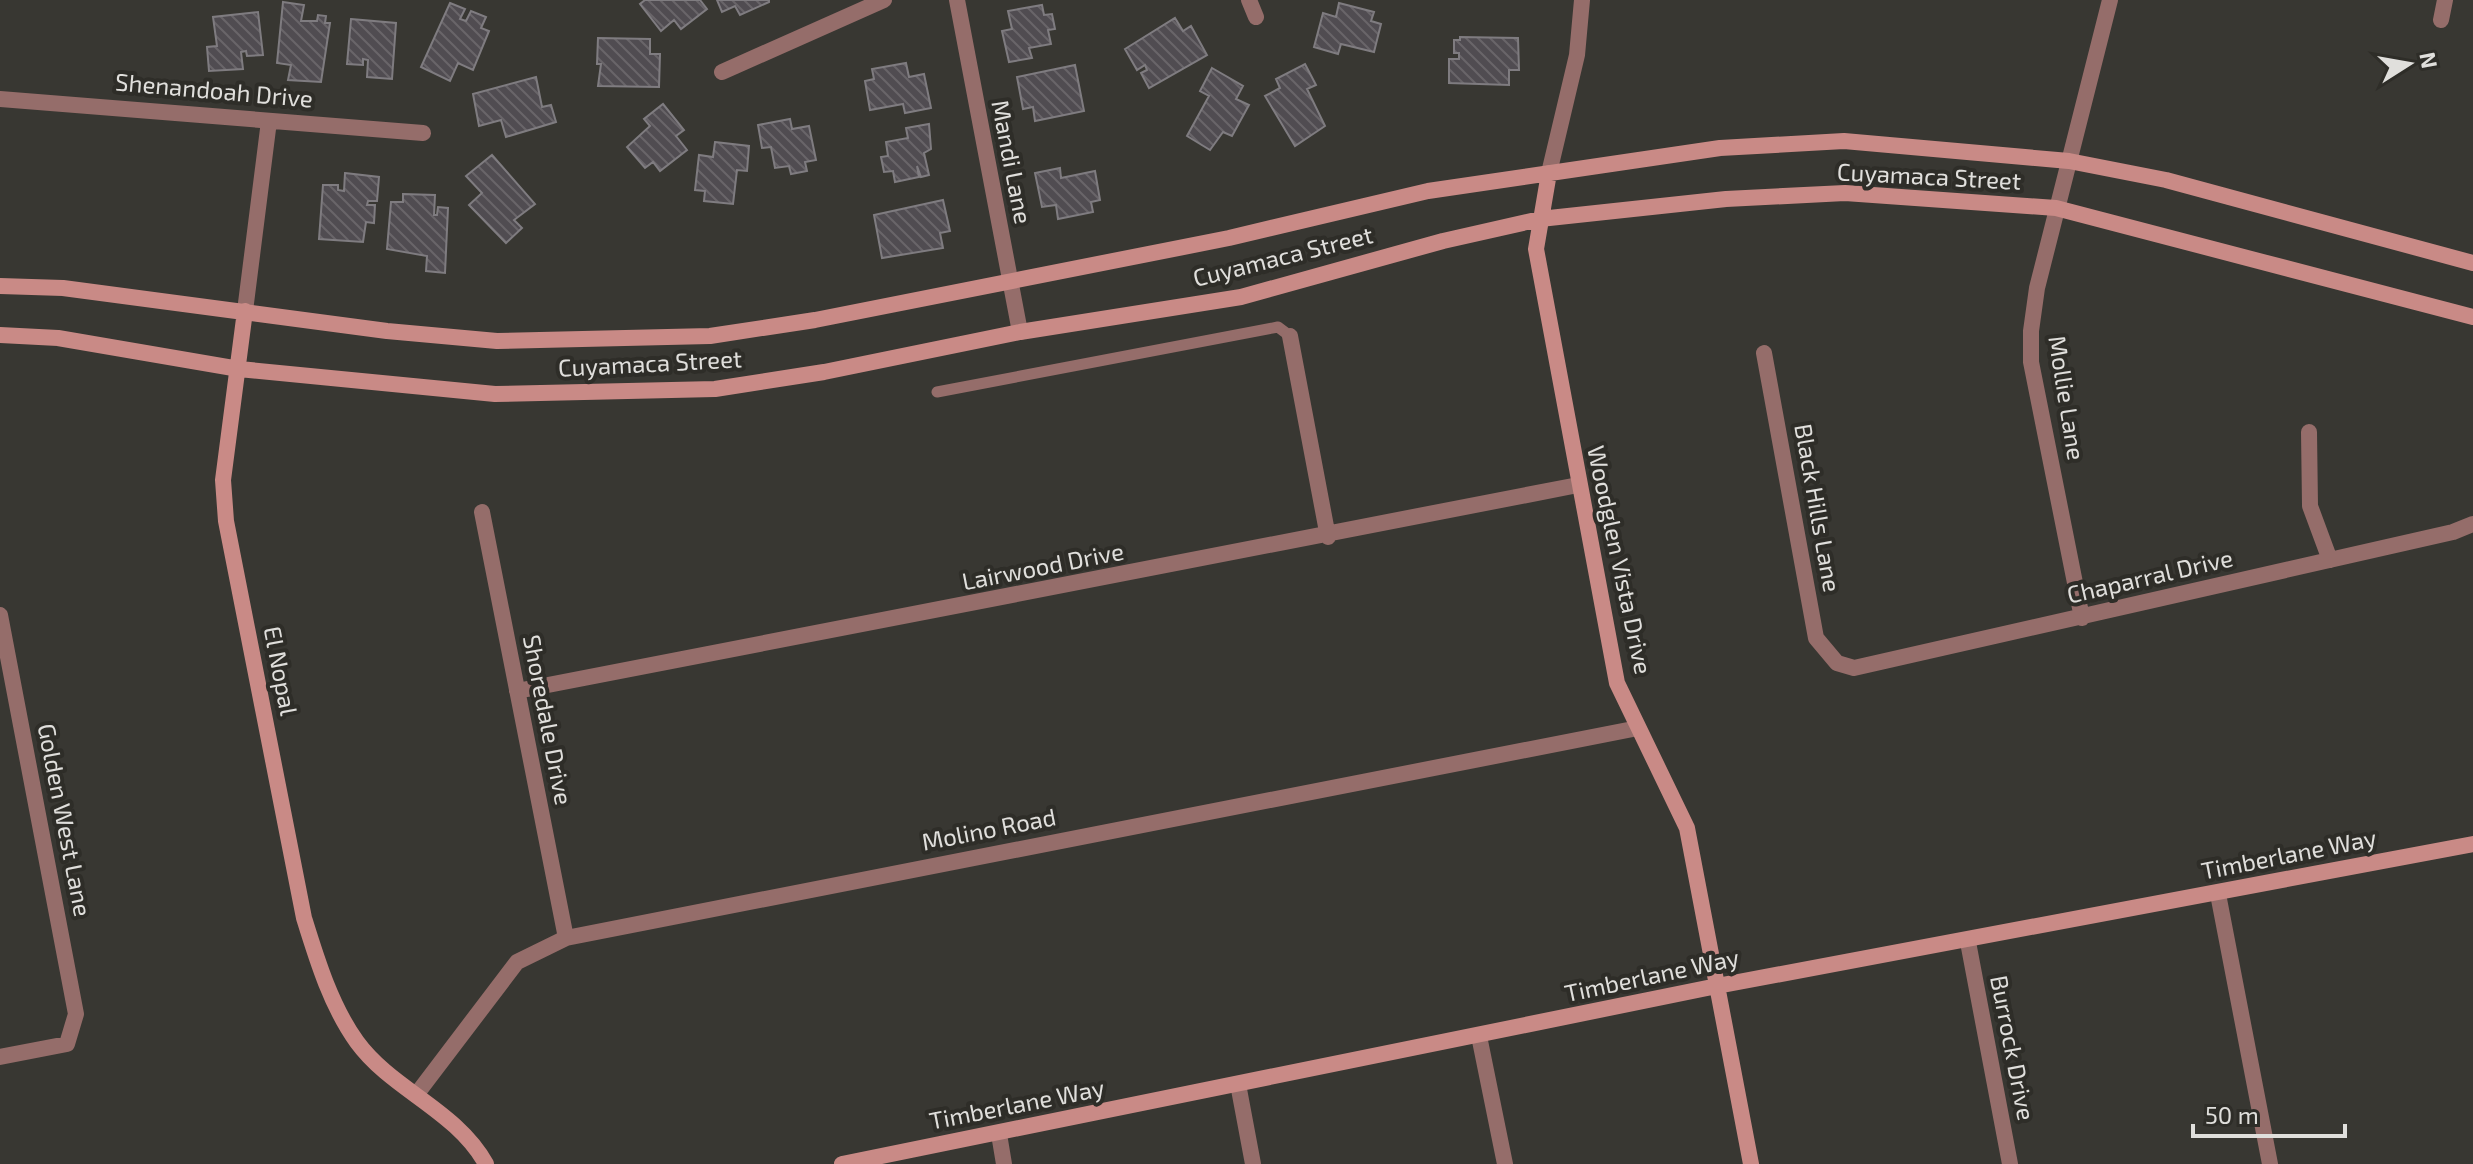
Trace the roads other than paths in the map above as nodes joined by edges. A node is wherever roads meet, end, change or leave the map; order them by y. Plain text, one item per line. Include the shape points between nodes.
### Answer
1 (884, 0) edge
2 (957, 0) edge
3 (1249, 0) edge
4 (1582, 0) edge
5 (2110, 0) edge
6 (2445, 0) edge
7 (1256, 17) dead end
8 (2441, 20) dead end
9 (722, 72) dead end
10 (0, 99) edge
11 (269, 121) junction
12 (423, 133) dead end
13 (2069, 161) junction
14 (1549, 173) junction
15 (2056, 208) junction
16 (1540, 219) junction
17 (2473, 263) edge
18 (1008, 279) junction
19 (0, 286) edge
20 (245, 311) junction
21 (2473, 317) edge
22 (1020, 332) junction
23 (0, 335) edge
24 (1290, 336) joint
25 (1764, 353) dead end
26 (239, 369) junction
27 (937, 392) dead end
28 (2309, 432) dead end
29 (1578, 485) junction
30 (482, 512) dead end
31 (2473, 524) edge
32 (1328, 537) junction
33 (2330, 560) junction
34 (0, 615) edge
35 (2082, 618) junction
36 (1837, 663) joint
37 (517, 691) junction
38 (1638, 728) junction
39 (2472, 849) edge
40 (2218, 894) junction
41 (566, 938) junction
42 (1968, 942) junction
43 (1717, 986) junction
44 (1479, 1036) junction
45 (0, 1057) edge
46 (1238, 1084) junction
47 (416, 1095) junction
48 (999, 1134) junction
49 (486, 1164) edge
50 (842, 1164) edge
51 (1004, 1164) edge
52 (1253, 1164) edge
53 (1505, 1164) edge
54 (1751, 1164) edge
55 (2010, 1164) edge
56 (2270, 1164) edge

1 - 9 street
2 - 18 street, Mandi Lane
3 - 7 street
4 - 14 street, Woodglen Vista Drive via 1577,55
5 - 13 street, Mollie Lane
6 - 8 street
10 - 11 street, Shenandoah Drive
11 - 12 street, Shenandoah Drive
11 - 20 street, El Nopal
13 - 14 street, Cuyamaca Street via 1844,141 1720,148
13 - 15 street, Mollie Lane
13 - 17 street, Cuyamaca Street via 2166,180
14 - 16 street, Woodglen Vista Drive
14 - 18 street, Cuyamaca Street via 1428,191 1297,223
15 - 16 street, Cuyamaca Street via 1845,193 1726,199
15 - 21 street, Cuyamaca Street
15 - 35 street, Mollie Lane via 2037,288 2031,362
16 - 22 street, Cuyamaca Street via 1241,297
16 - 29 street, Woodglen Vista Drive via 1536,249
18 - 20 street, Cuyamaca Street via 815,320 710,336 497,341
18 - 22 street, Mandi Lane
19 - 20 street, Cuyamaca Street via 63,288
20 - 26 street, El Nopal
22 - 26 street, Cuyamaca Street via 715,389 495,394
23 - 26 street, Cuyamaca Street via 58,338
24 - 27 lane via 1278,327
24 - 32 street
25 - 36 street, Black Hills Lane via 1816,638
26 - 47 street, El Nopal via 223,480 226,521 304,918 320,971 357,1042
28 - 33 street via 2310,506
29 - 32 street, Lairwood Drive
29 - 38 street, Woodglen Vista Drive via 1617,683
30 - 37 street, Shoredale Drive
31 - 33 street, Chaparral Drive
32 - 37 street, Lairwood Drive
33 - 35 street, Chaparral Drive
34 - 45 street, Golden West Lane via 76,1014 67,1044
35 - 36 street, Chaparral Drive via 1854,668
37 - 41 street, Shoredale Drive
38 - 41 street, Molino Road
38 - 43 street, Woodglen Vista Drive via 1687,828
39 - 40 street, Timberlane Way
40 - 42 street, Timberlane Way
40 - 56 street
41 - 47 street, Molino Road via 517,962
42 - 43 street, Timberlane Way
42 - 55 street, Burrock Drive
43 - 44 street, Timberlane Way
43 - 54 street, Woodglen Vista Drive
44 - 46 street, Timberlane Way
44 - 53 street
46 - 48 street, Timberlane Way
46 - 52 street
47 - 49 street, El Nopal via 448,1118
48 - 50 street, Timberlane Way
48 - 51 street

